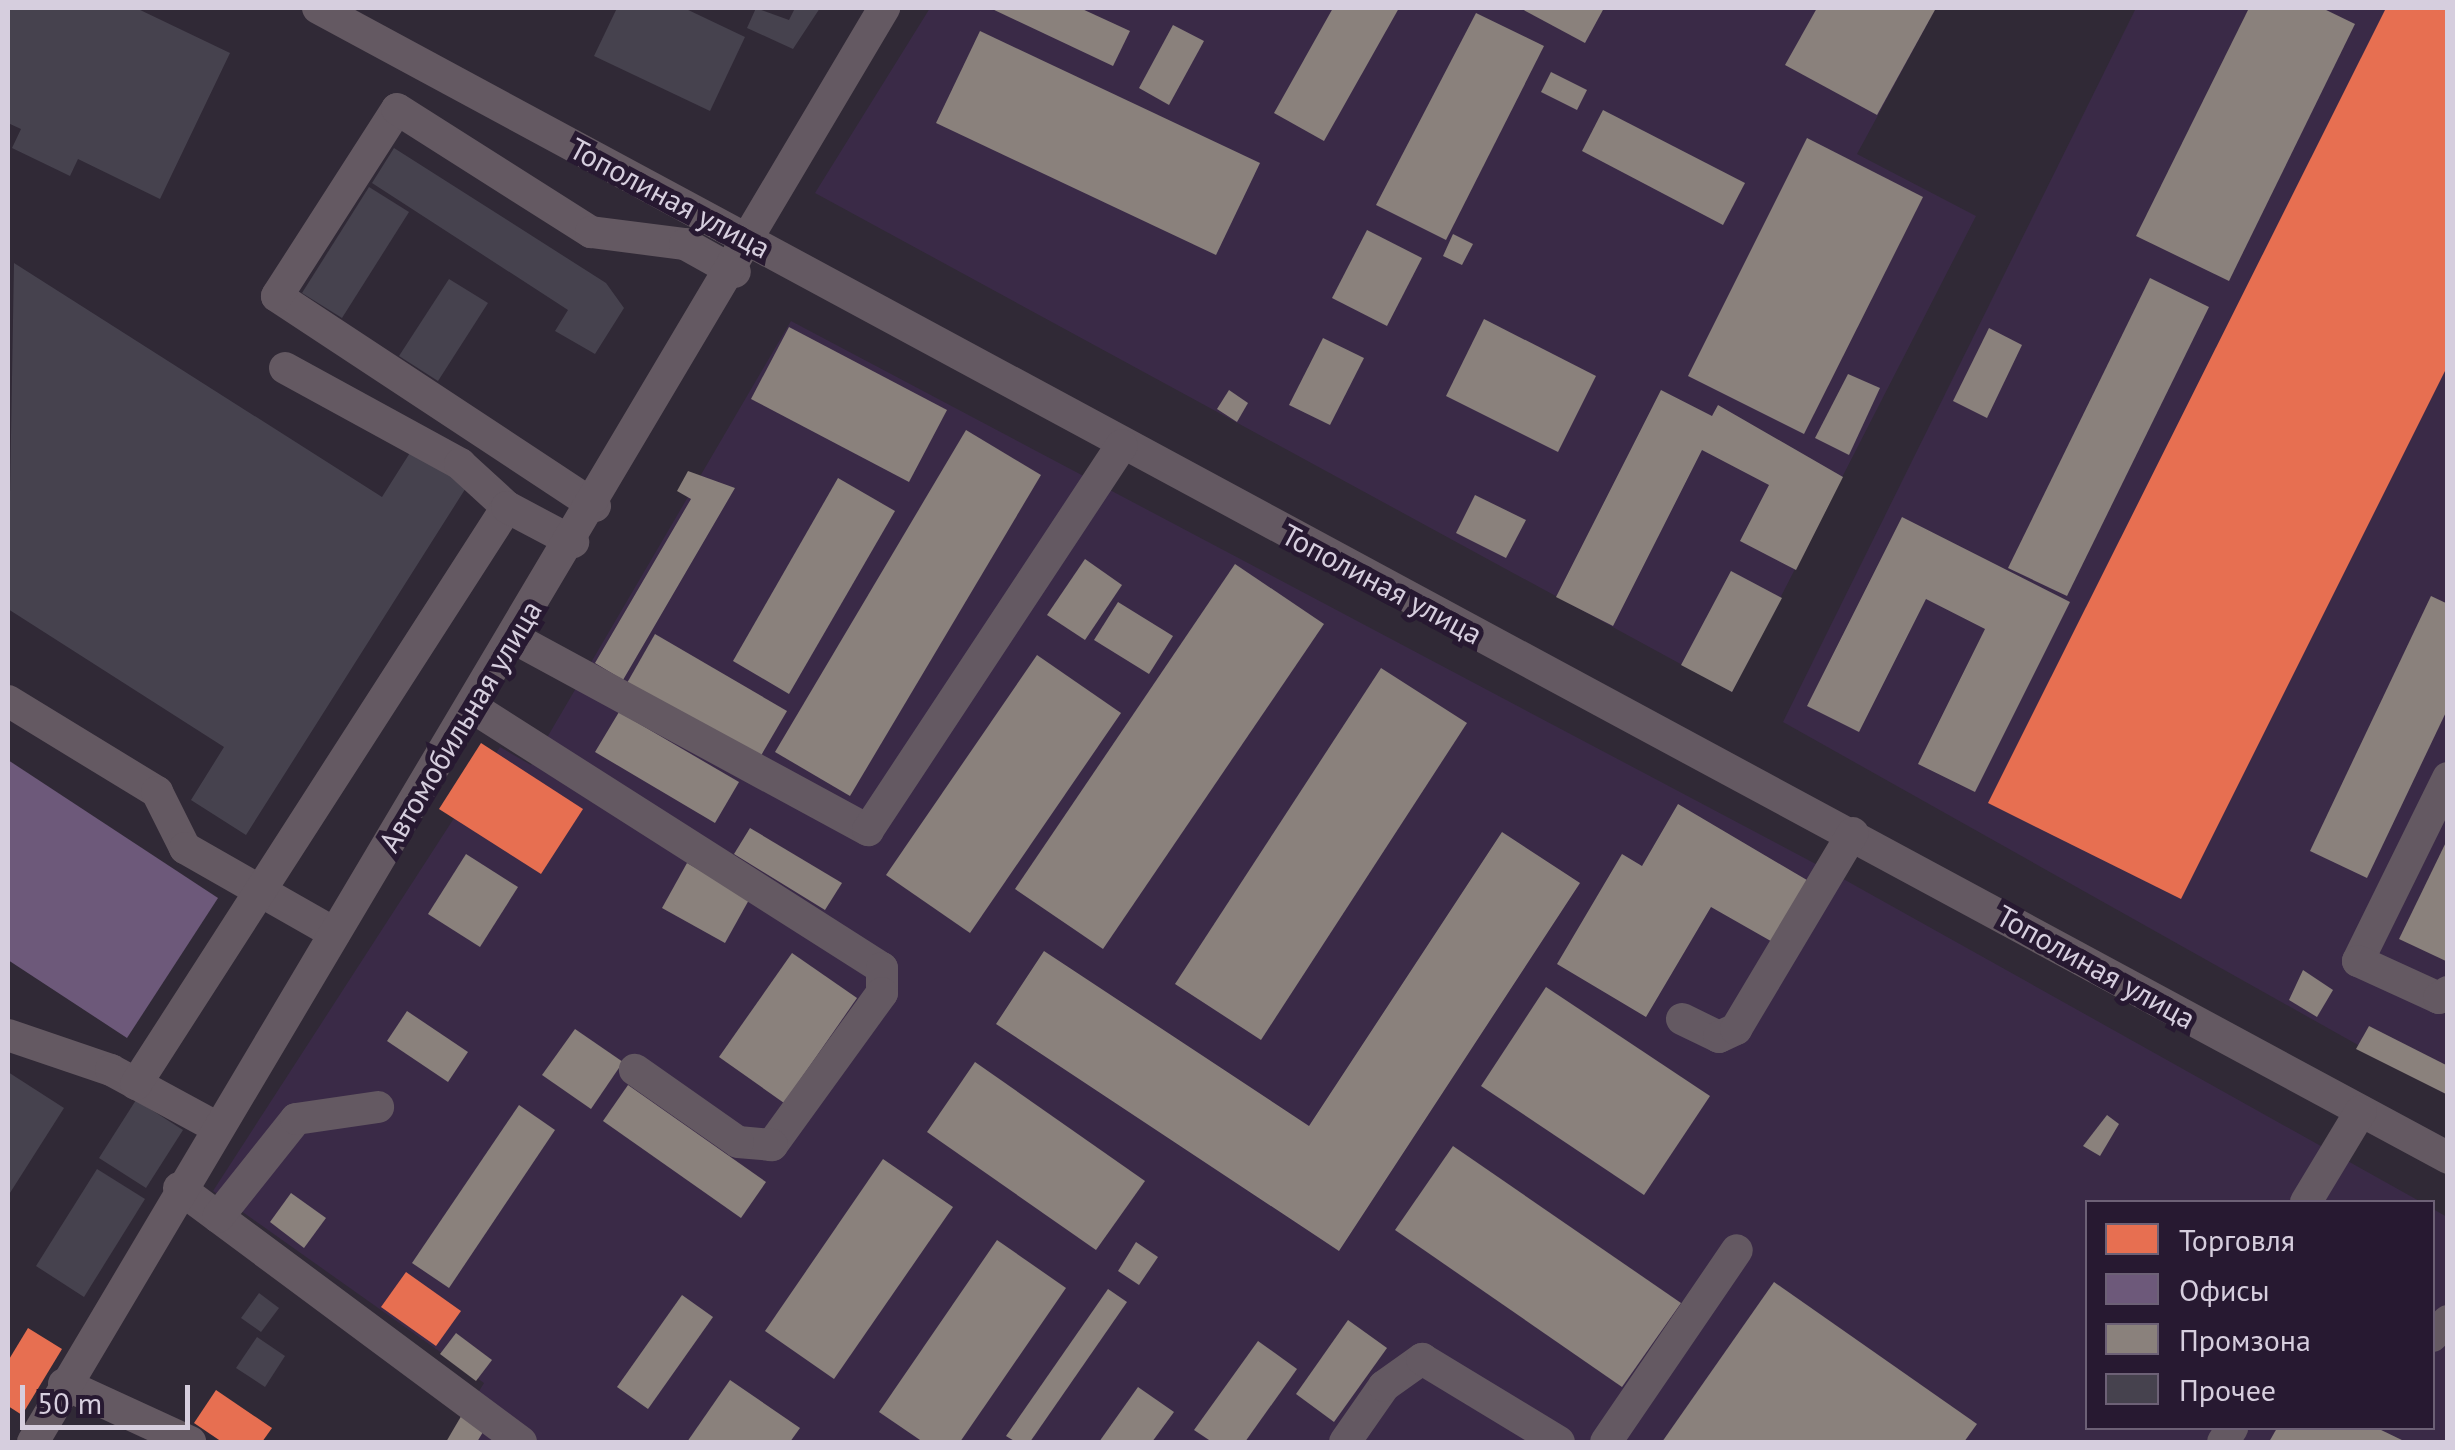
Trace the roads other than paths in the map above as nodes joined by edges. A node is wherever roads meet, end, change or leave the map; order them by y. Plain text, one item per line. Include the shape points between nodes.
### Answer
1 (318, 8) edge
2 (884, 8) edge
3 (752, 242) junction
4 (734, 272) junction
5 (285, 368) dead end
6 (1122, 445) junction
7 (507, 506) junction
8 (595, 506) junction
9 (572, 542) junction
10 (514, 638) junction
11 (8, 701) edge
12 (472, 707) junction
13 (2448, 778) edge
14 (1853, 832) junction
15 (262, 892) junction
16 (334, 933) junction
17 (2448, 992) edge
18 (1682, 1019) dead end
19 (8, 1035) edge
20 (635, 1070) dead end
21 (136, 1084) junction
22 (378, 1107) dead end
23 (2361, 1111) junction
24 (216, 1127) junction
25 (2448, 1158) edge
26 (179, 1188) junction
27 (2307, 1200) edge
28 (218, 1217) junction
29 (1737, 1250) dead end
30 (64, 1384) junction
31 (32, 1442) edge
32 (190, 1442) edge
33 (521, 1442) edge
34 (1345, 1442) edge
35 (1559, 1442) edge
36 (1606, 1442) edge

1 - 3 street, Тополиная улица
2 - 3 street, Автомобильная улица
3 - 4 street, Автомобильная улица
3 - 6 street, Тополиная улица
4 - 8 street, Автомобильная улица
4 - 8 street via 685,244 591,232 396,110 277,296
5 - 7 street via 460,464
6 - 10 street via 868,830
6 - 14 street, Тополиная улица
7 - 9 street
7 - 15 street
8 - 9 street, Автомобильная улица
9 - 10 street, Автомобильная улица
10 - 12 street, Автомобильная улица
11 - 15 street via 157,792 185,848
12 - 16 street, Автомобильная улица
12 - 20 street via 882,968 882,993 772,1145 738,1142
13 - 17 street via 2358,960 2438,998
14 - 18 street via 1736,1029 1720,1037
14 - 23 street, Тополиная улица
15 - 16 street
15 - 21 street
16 - 24 street, Автомобильная улица
19 - 21 street
21 - 24 street
22 - 28 street via 296,1119
23 - 25 street, Тополиная улица
23 - 27 street
24 - 26 street, Автомобильная улица
26 - 28 street
26 - 30 street, Автомобильная улица via 78,1346
28 - 33 street
29 - 36 street
30 - 31 street, Автомобильная улица
30 - 32 street
34 - 35 street via 1384,1386 1422,1360

